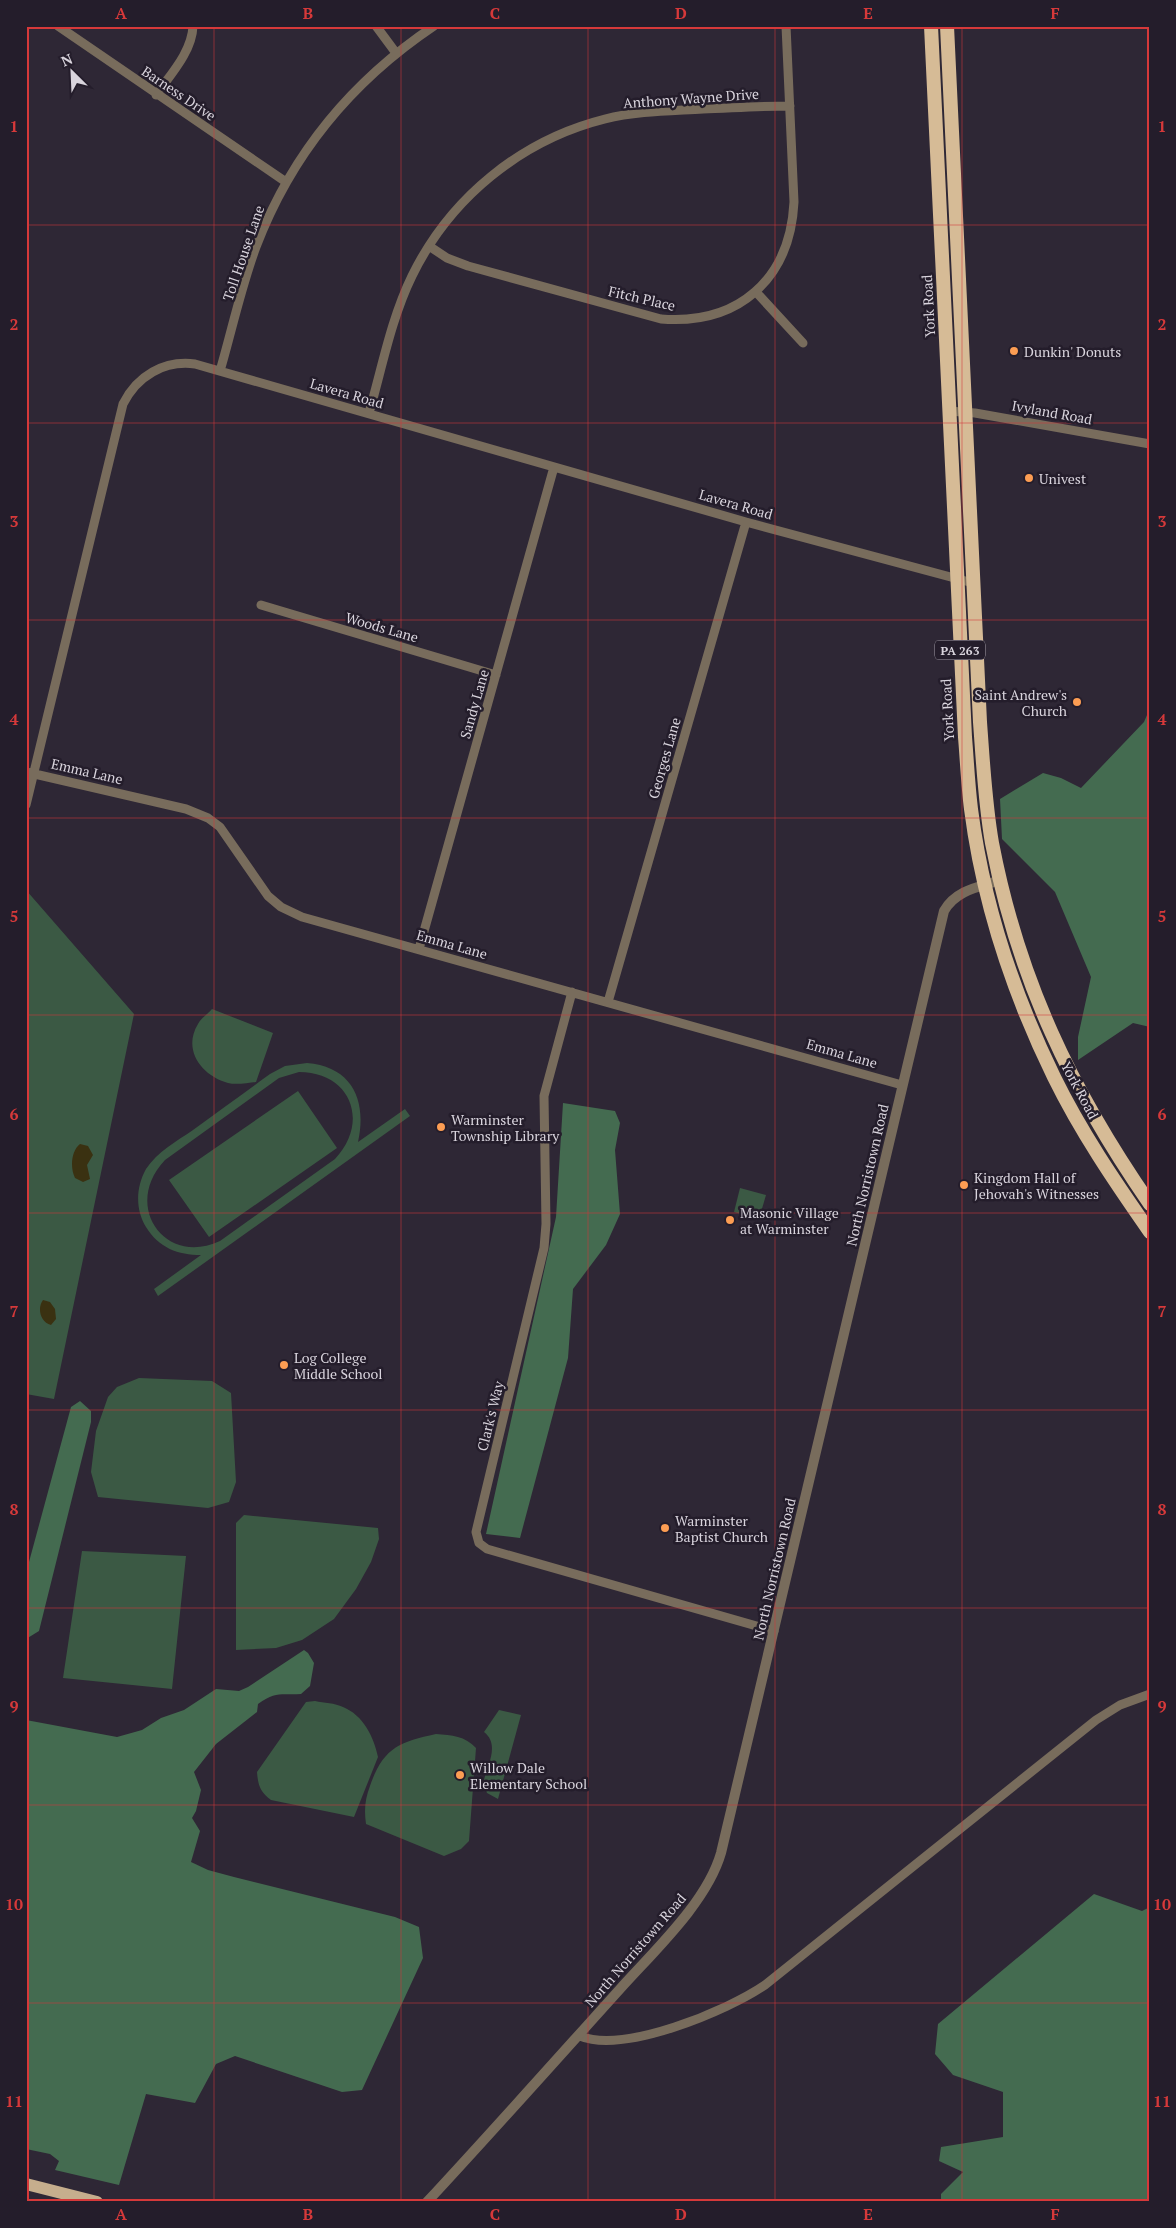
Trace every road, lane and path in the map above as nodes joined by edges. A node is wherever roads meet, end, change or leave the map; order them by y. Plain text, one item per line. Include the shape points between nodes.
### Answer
1 (58, 26) edge
2 (193, 26) edge
3 (376, 26) edge
4 (434, 26) edge
5 (786, 26) edge
6 (931, 26) edge
7 (947, 26) edge
8 (396, 53) junction
9 (156, 95) junction
10 (790, 106) junction
11 (286, 182) junction
12 (429, 246) junction
13 (756, 292) junction
14 (803, 343) dead end
15 (220, 371) junction
16 (949, 411) junction
17 (964, 412) junction
18 (369, 413) junction
19 (1150, 444) edge
20 (554, 467) junction
21 (746, 522) junction
22 (957, 580) junction
23 (973, 583) junction
24 (261, 606) dead end
25 (496, 675) junction
26 (30, 772) edge
27 (26, 805) edge
28 (1001, 880) junction
29 (986, 885) junction
30 (419, 949) junction
31 (572, 992) junction
32 (608, 1002) junction
33 (902, 1086) junction
34 (1148, 1197) edge
35 (1129, 1202) junction
36 (1150, 1232) edge
37 (774, 1631) junction
38 (1150, 1694) edge
39 (580, 2036) junction
40 (26, 2184) edge
41 (54, 2196) edge
42 (97, 2202) edge
43 (427, 2202) edge

1 - 9 street, Barness Drive
2 - 9 street via 184,54
3 - 8 street
4 - 8 street, Toll House Lane
5 - 10 street, Fitch Place
6 - 16 highway, York Road / PA 263
7 - 17 highway, York Road / PA 263
8 - 11 street, Toll House Lane via 334,114
9 - 11 street, Barness Drive
10 - 12 street, Anthony Wayne Drive via 637,113 600,120 560,134 519,155 489,177 458,208
10 - 13 street, Fitch Place via 793,221 779,262
11 - 15 street, Toll House Lane via 256,249
12 - 13 street, Fitch Place via 468,266 661,319 677,321 710,316 739,304
12 - 18 street, Anthony Wayne Drive via 403,296
13 - 14 street
15 - 18 street, Lavera Road
15 - 26 street, Lavera Road via 185,363 165,366 154,370 134,386 123,404
16 - 17 street, Ivyland Road
16 - 22 highway, York Road / PA 263
17 - 19 street, Ivyland Road
17 - 23 highway, York Road / PA 263
18 - 20 street, Lavera Road
20 - 21 street, Lavera Road
20 - 25 street, Sandy Lane
21 - 22 street, Lavera Road
21 - 32 street, Georges Lane
22 - 23 street, Lavera Road
22 - 29 highway, York Road / PA 263 via 967,771
23 - 28 highway, York Road / PA 263 via 984,774 992,842
24 - 25 street, Woods Lane
25 - 30 street, Sandy Lane
26 - 27 street, Lavera Road
26 - 30 street, Emma Lane via 199,813 220,827 258,883 281,907 302,917
28 - 29 street, North Norristown Road
28 - 34 highway, York Road / PA 263 via 1022,959 1050,1034 1089,1109
29 - 33 street, North Norristown Road via 955,897 944,911
29 - 35 highway, York Road / PA 263 via 1008,966 1037,1040 1083,1130
30 - 31 street, Emma Lane
31 - 32 street, Emma Lane
31 - 37 street, Clark's Way via 544,1096 544,1248 476,1532 477,1539 486,1549
32 - 33 street, Emma Lane
33 - 37 street, North Norristown Road
34 - 35 street
35 - 36 highway, York Road / PA 263
37 - 39 street, North Norristown Road via 721,1853 712,1878 674,1928
38 - 39 street via 1120,1704 1096,1720 748,1997 712,2014 657,2031 611,2041
39 - 43 street, North Norristown Road
40 - 41 main road
41 - 42 main road

